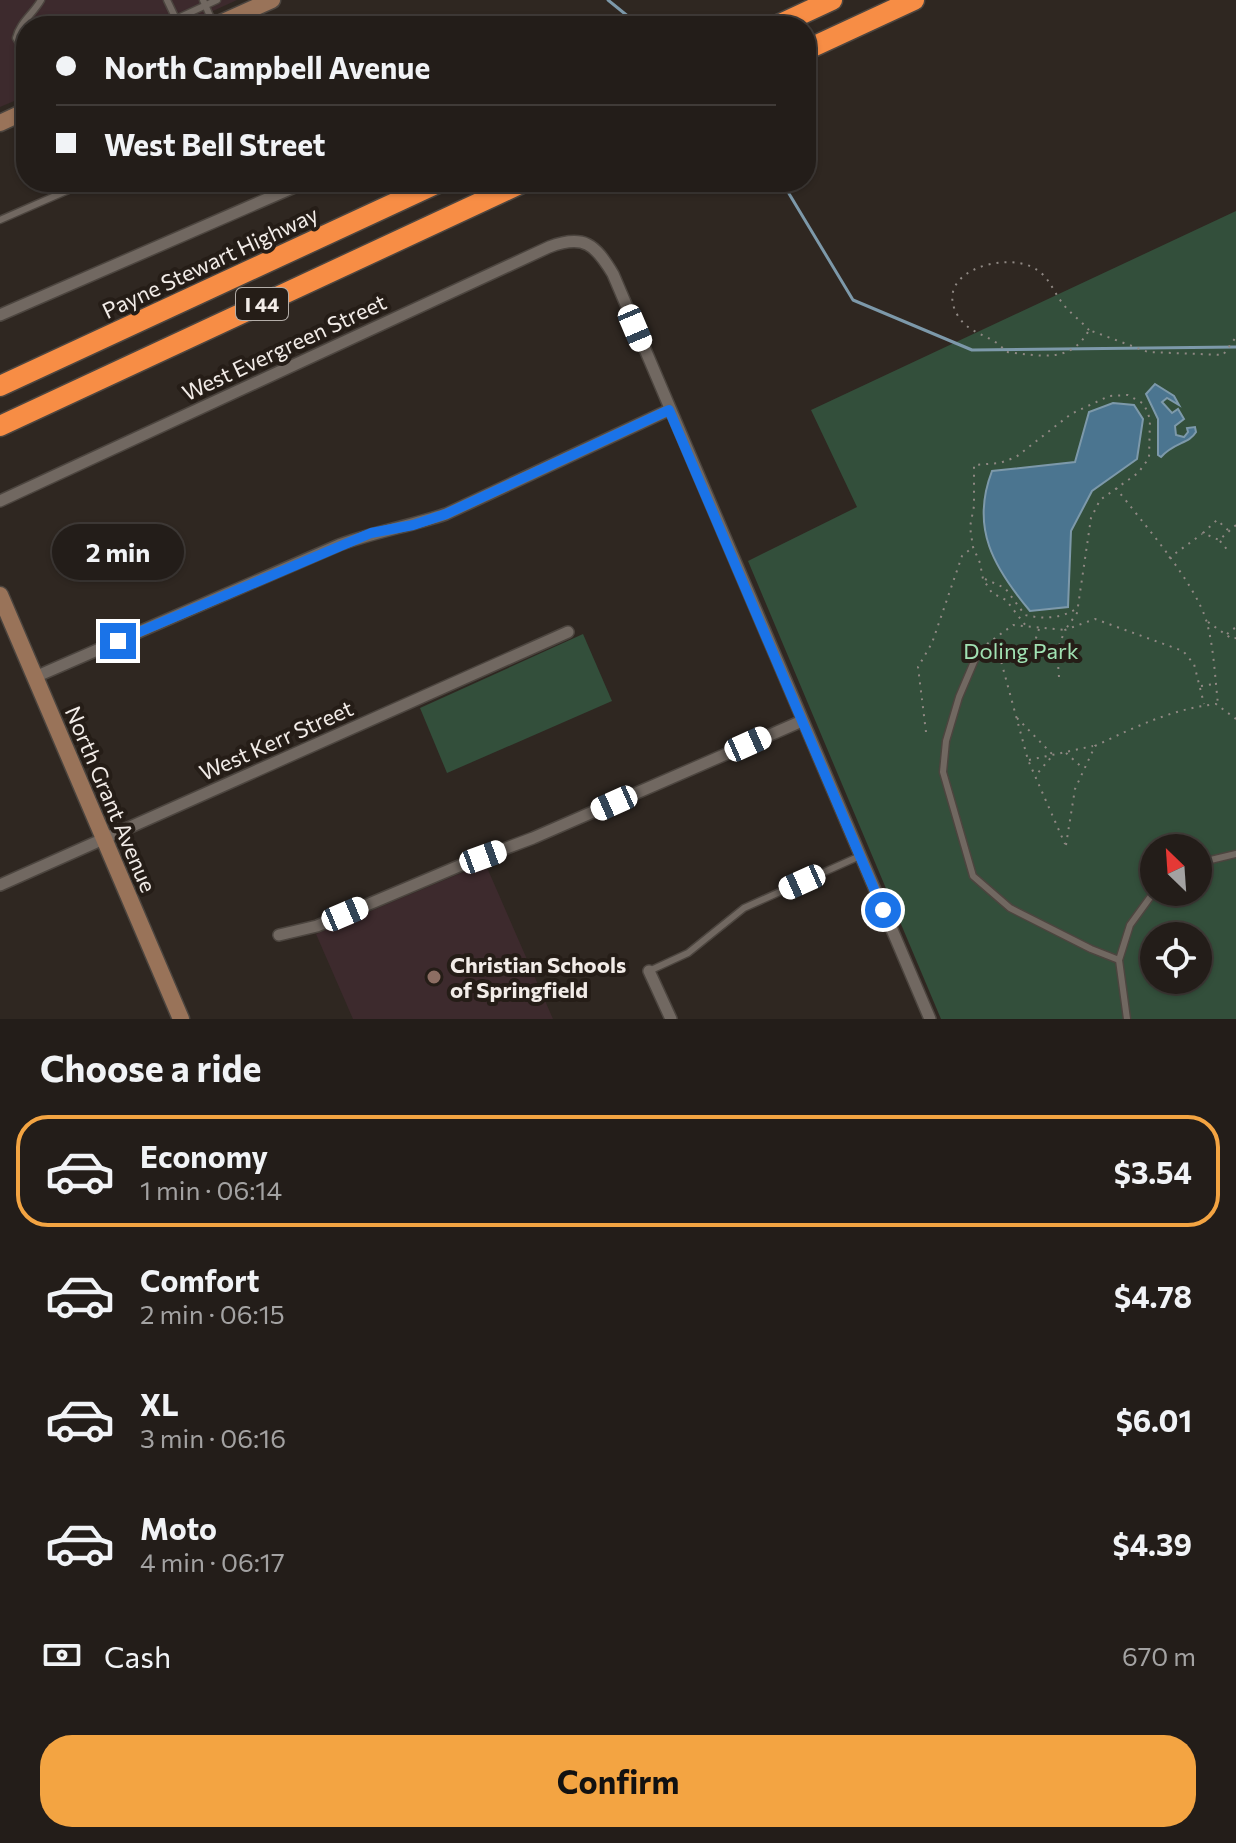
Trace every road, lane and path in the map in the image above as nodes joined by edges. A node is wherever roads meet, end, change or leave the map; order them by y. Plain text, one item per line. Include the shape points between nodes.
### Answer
1 (217, 0) edge
2 (272, 0) edge
3 (832, 0) edge
4 (914, 0) edge
5 (204, 3) edge
6 (181, 16) edge
7 (236, 16) edge
8 (798, 16) edge
9 (816, 45) edge
10 (64, 192) edge
11 (283, 192) edge
12 (418, 192) edge
13 (503, 192) edge
14 (0, 220) edge
15 (0, 315) edge
16 (1089, 330) junction
17 (1236, 337) edge
18 (0, 386) edge
19 (669, 410) junction
20 (0, 426) edge
21 (1116, 488) junction
22 (0, 501) edge
23 (1236, 525) edge
24 (1228, 530) junction
25 (1203, 533) junction
26 (1219, 540) junction
27 (973, 547) junction
28 (1229, 552) dead end
29 (1169, 558) junction
30 (983, 579) junction
31 (0, 595) edge
32 (1078, 608) junction
33 (1207, 622) junction
34 (1026, 626) junction
35 (1236, 627) edge
36 (1039, 628) junction
37 (1065, 630) junction
38 (568, 632) dead end
39 (1226, 635) junction
40 (1236, 638) edge
41 (995, 639) junction
42 (979, 650) joint
43 (1057, 651) junction
44 (35, 677) junction
45 (1059, 677) dead end
46 (1215, 684) junction
47 (1200, 687) junction
48 (1205, 705) junction
49 (1218, 705) junction
50 (1016, 718) junction
51 (1236, 719) edge
52 (802, 721) junction
53 (926, 732) dead end
54 (1095, 746) junction
55 (1065, 752) junction
56 (1053, 755) junction
57 (1028, 760) junction
58 (1084, 769) junction
59 (1035, 776) junction
60 (104, 838) junction
61 (1236, 854) edge
62 (860, 856) junction
63 (1212, 860) edge
64 (0, 885) edge
65 (1144, 906) edge
66 (279, 935) dead end
67 (1119, 960) junction
68 (649, 971) joint
69 (181, 1019) edge
70 (671, 1019) edge
71 (930, 1019) edge
72 (1127, 1019) edge

1 - 5 lane
2 - 7 main road
3 - 8 highway
4 - 9 highway
5 - 6 lane
10 - 14 lane
11 - 15 street
12 - 18 highway, Payne Stewart Highway / I 44
13 - 20 highway, I 44
16 - 16 path via 1065,353 1052,357 1006,352 964,324 952,290 973,269 1024,264 1046,276 1064,306
16 - 17 path via 1148,352 1223,355
19 - 22 street, West Evergreen Street via 613,274 587,243 563,242
19 - 44 street via 446,514 350,541
19 - 52 street
21 - 27 path via 1149,458 1150,419 1144,404 1128,395 1109,396 1071,414 1016,457 974,465
21 - 29 path
21 - 32 path via 1100,500 1091,518
23 - 24 path
24 - 25 path via 1217,520
24 - 26 path
25 - 26 path
25 - 29 path
26 - 28 path
27 - 30 path
27 - 53 path via 962,556 932,643 918,667
29 - 33 path
30 - 32 path via 1005,588 1025,615 1039,619
30 - 34 path
31 - 44 main road, North Grant Avenue
32 - 37 path
33 - 39 path
33 - 46 path
34 - 36 path
34 - 41 path via 1013,625
35 - 39 path
36 - 37 path
36 - 43 path via 1035,641 1047,651
37 - 43 path
37 - 47 path via 1095,619 1183,651 1194,664
38 - 60 street, West Kerr Street
39 - 40 path
41 - 42 path
41 - 50 path
42 - 67 lane via 946,741 943,772 973,876 1010,908
43 - 45 path
44 - 60 main road, North Grant Avenue
46 - 47 path
46 - 49 path
47 - 48 path
48 - 49 path
48 - 54 path via 1151,719
49 - 51 path
50 - 56 path
50 - 57 path
52 - 62 street
52 - 66 street via 533,838 317,926
54 - 55 path
54 - 58 path
55 - 56 path
55 - 58 path
56 - 57 path
56 - 59 path
57 - 59 path
58 - 59 path via 1075,789 1066,845
60 - 64 street, West Kerr Street
60 - 69 main road, North Grant Avenue
61 - 63 lane
62 - 68 lane via 744,908 688,953
62 - 71 street
65 - 67 lane via 1130,925
67 - 72 lane
68 - 70 street

